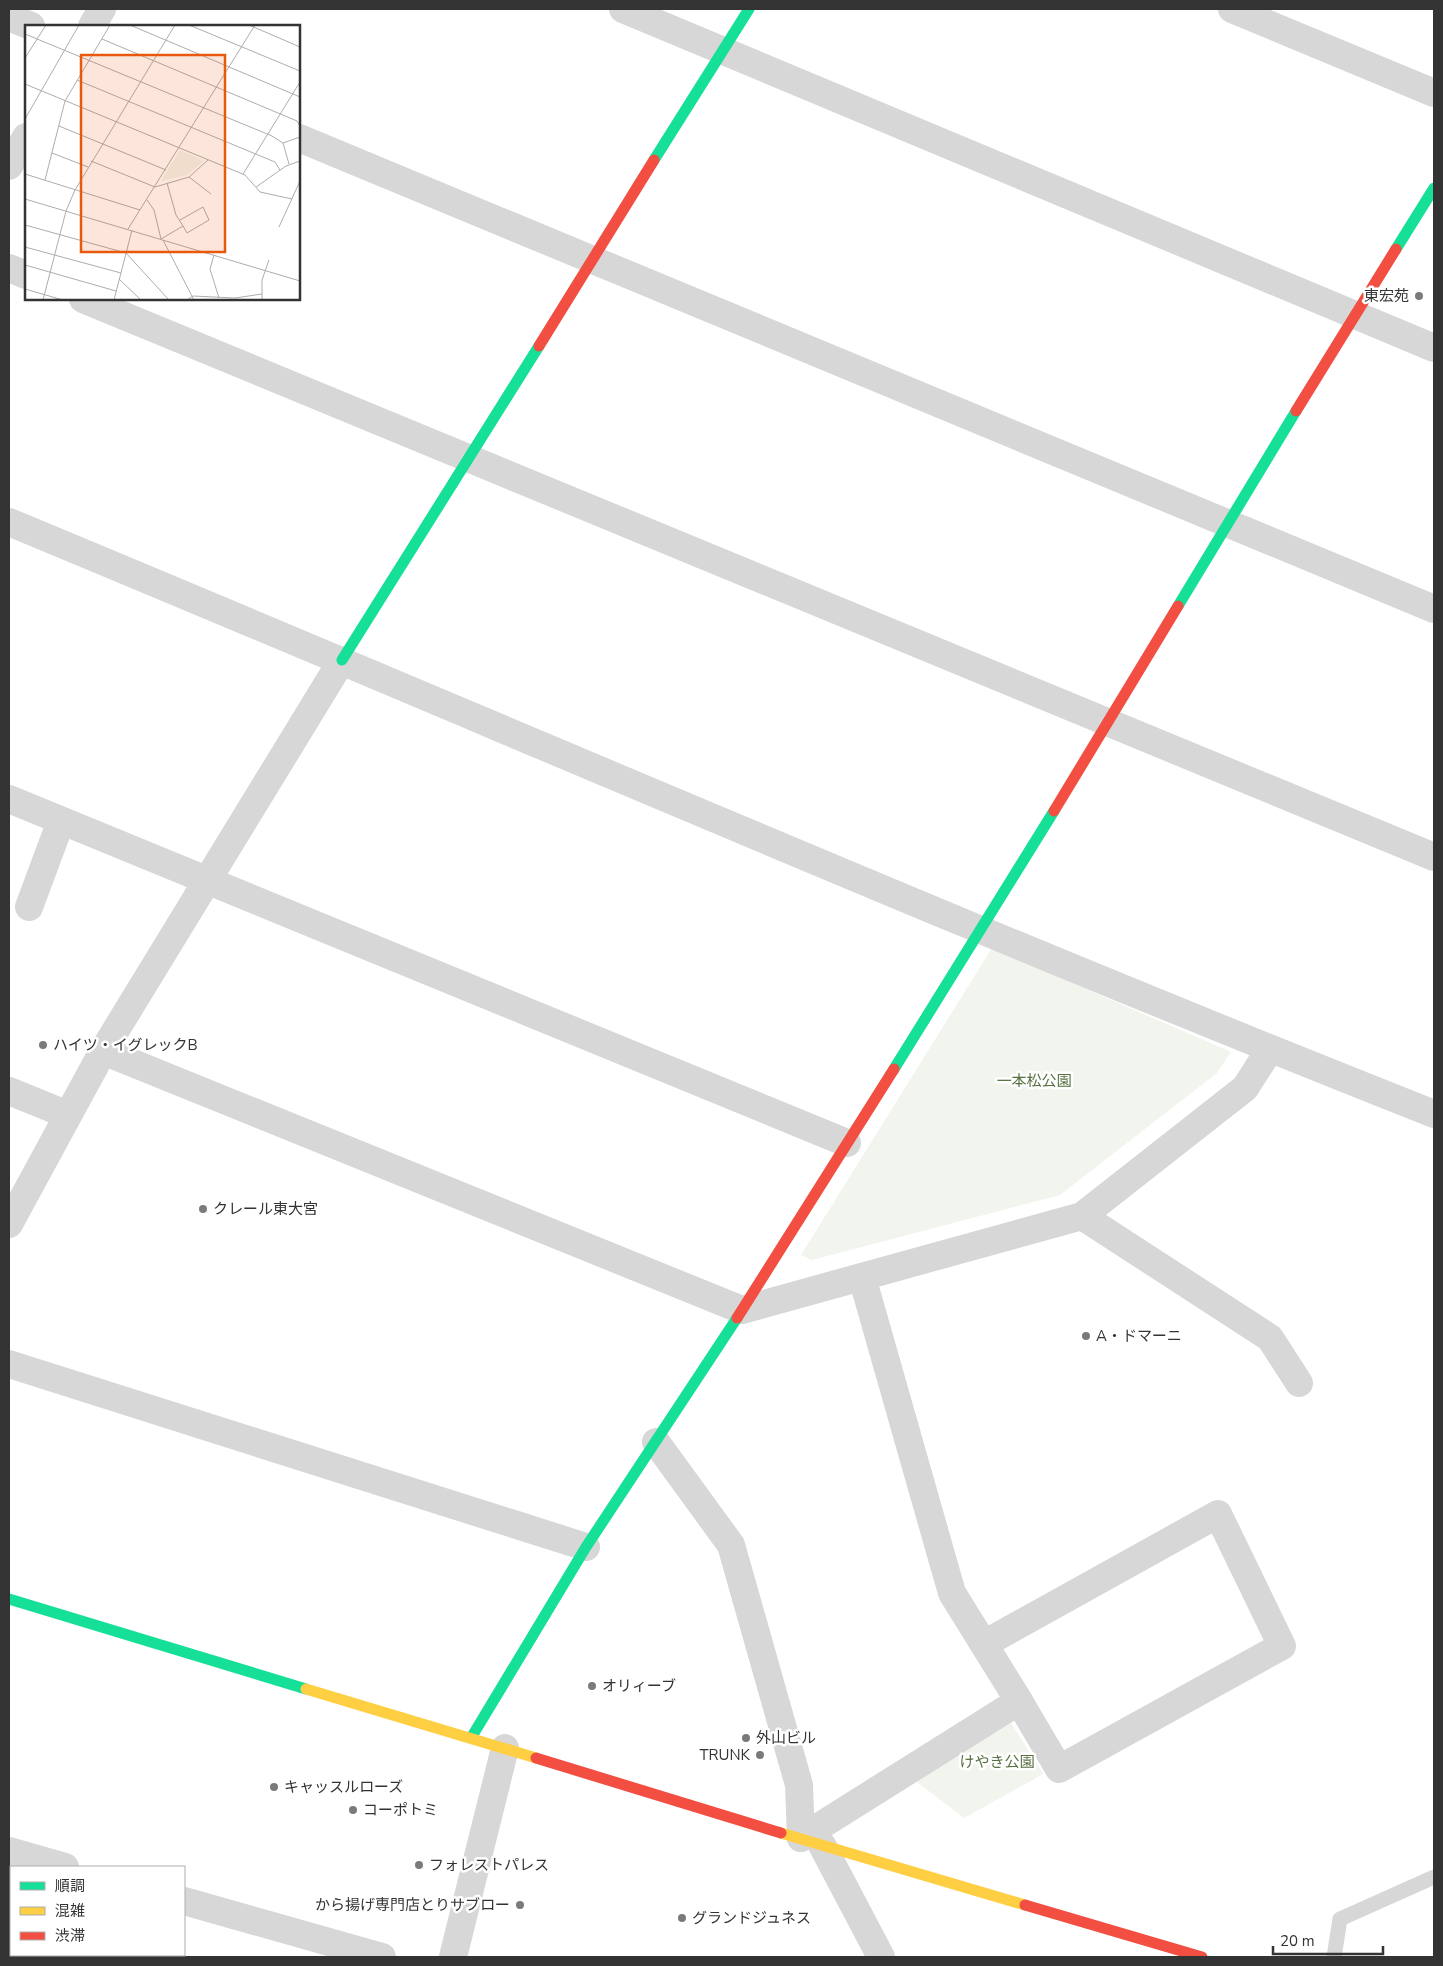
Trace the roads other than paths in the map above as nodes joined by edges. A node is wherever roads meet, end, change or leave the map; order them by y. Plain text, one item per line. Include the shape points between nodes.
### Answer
1 (102, 9) edge
2 (623, 9) edge
3 (749, 9) edge
4 (1232, 9) edge
5 (9, 17) edge
6 (29, 25) edge
7 (93, 25) edge
8 (723, 50) junction
9 (1434, 93) edge
10 (300, 138) edge
11 (25, 139) edge
12 (9, 166) edge
13 (1434, 188) edge
14 (592, 260) junction
15 (9, 268) edge
16 (25, 276) edge
17 (84, 300) edge
18 (1356, 316) junction
19 (1434, 348) edge
20 (468, 458) junction
21 (9, 522) edge
22 (1227, 523) junction
23 (1434, 609) edge
24 (342, 660) junction
25 (1109, 723) junction
26 (9, 799) edge
27 (61, 821) junction
28 (1434, 857) edge
29 (207, 880) junction
30 (29, 907) dead end
31 (981, 930) junction
32 (1270, 1049) junction
33 (103, 1051) junction
34 (9, 1091) edge
35 (1434, 1114) edge
36 (68, 1115) junction
37 (847, 1143) junction
38 (1082, 1216) junction
39 (9, 1224) edge
40 (862, 1277) junction
41 (742, 1310) junction
42 (9, 1364) edge
43 (1299, 1383) dead end
44 (656, 1442) junction
45 (586, 1547) junction
46 (9, 1599) edge
47 (984, 1644) junction
48 (1019, 1700) junction
49 (471, 1738) junction
50 (505, 1748) junction
51 (811, 1842) junction
52 (9, 1851) edge
53 (62, 1866) edge
54 (1434, 1877) edge
55 (185, 1901) edge
56 (382, 1957) edge
57 (453, 1957) edge
58 (881, 1957) edge
59 (1202, 1957) edge
60 (1334, 1957) edge

1 - 7 street
2 - 8 street
3 - 8 street
4 - 9 street
5 - 6 street
8 - 14 street
8 - 18 street
10 - 14 street
11 - 12 street
13 - 18 street
14 - 20 street
14 - 22 street
15 - 16 street
17 - 20 street
18 - 19 street
18 - 22 street
20 - 24 street
20 - 25 street
21 - 24 street
22 - 23 street
22 - 25 street
24 - 29 street
24 - 31 street
25 - 28 street
25 - 31 street
26 - 27 street
27 - 29 street
27 - 30 street
29 - 33 street
29 - 37 street
31 - 32 street
31 - 37 street
32 - 35 street
32 - 38 street via 1245,1088
33 - 36 street
33 - 41 street
34 - 36 street
36 - 39 street
37 - 41 street
38 - 40 street
38 - 43 street via 1270,1338
40 - 41 street
40 - 47 street via 952,1593
41 - 44 street
42 - 45 street
44 - 45 street
44 - 51 street via 731,1545 799,1785
45 - 49 street
46 - 49 street
47 - 48 street
47 - 48 street via 1218,1514 1282,1646 1059,1770
48 - 51 street
49 - 50 street
50 - 51 street
50 - 57 street
51 - 58 street
51 - 59 street
52 - 53 street
54 - 60 lane via 1340,1920
55 - 56 street

